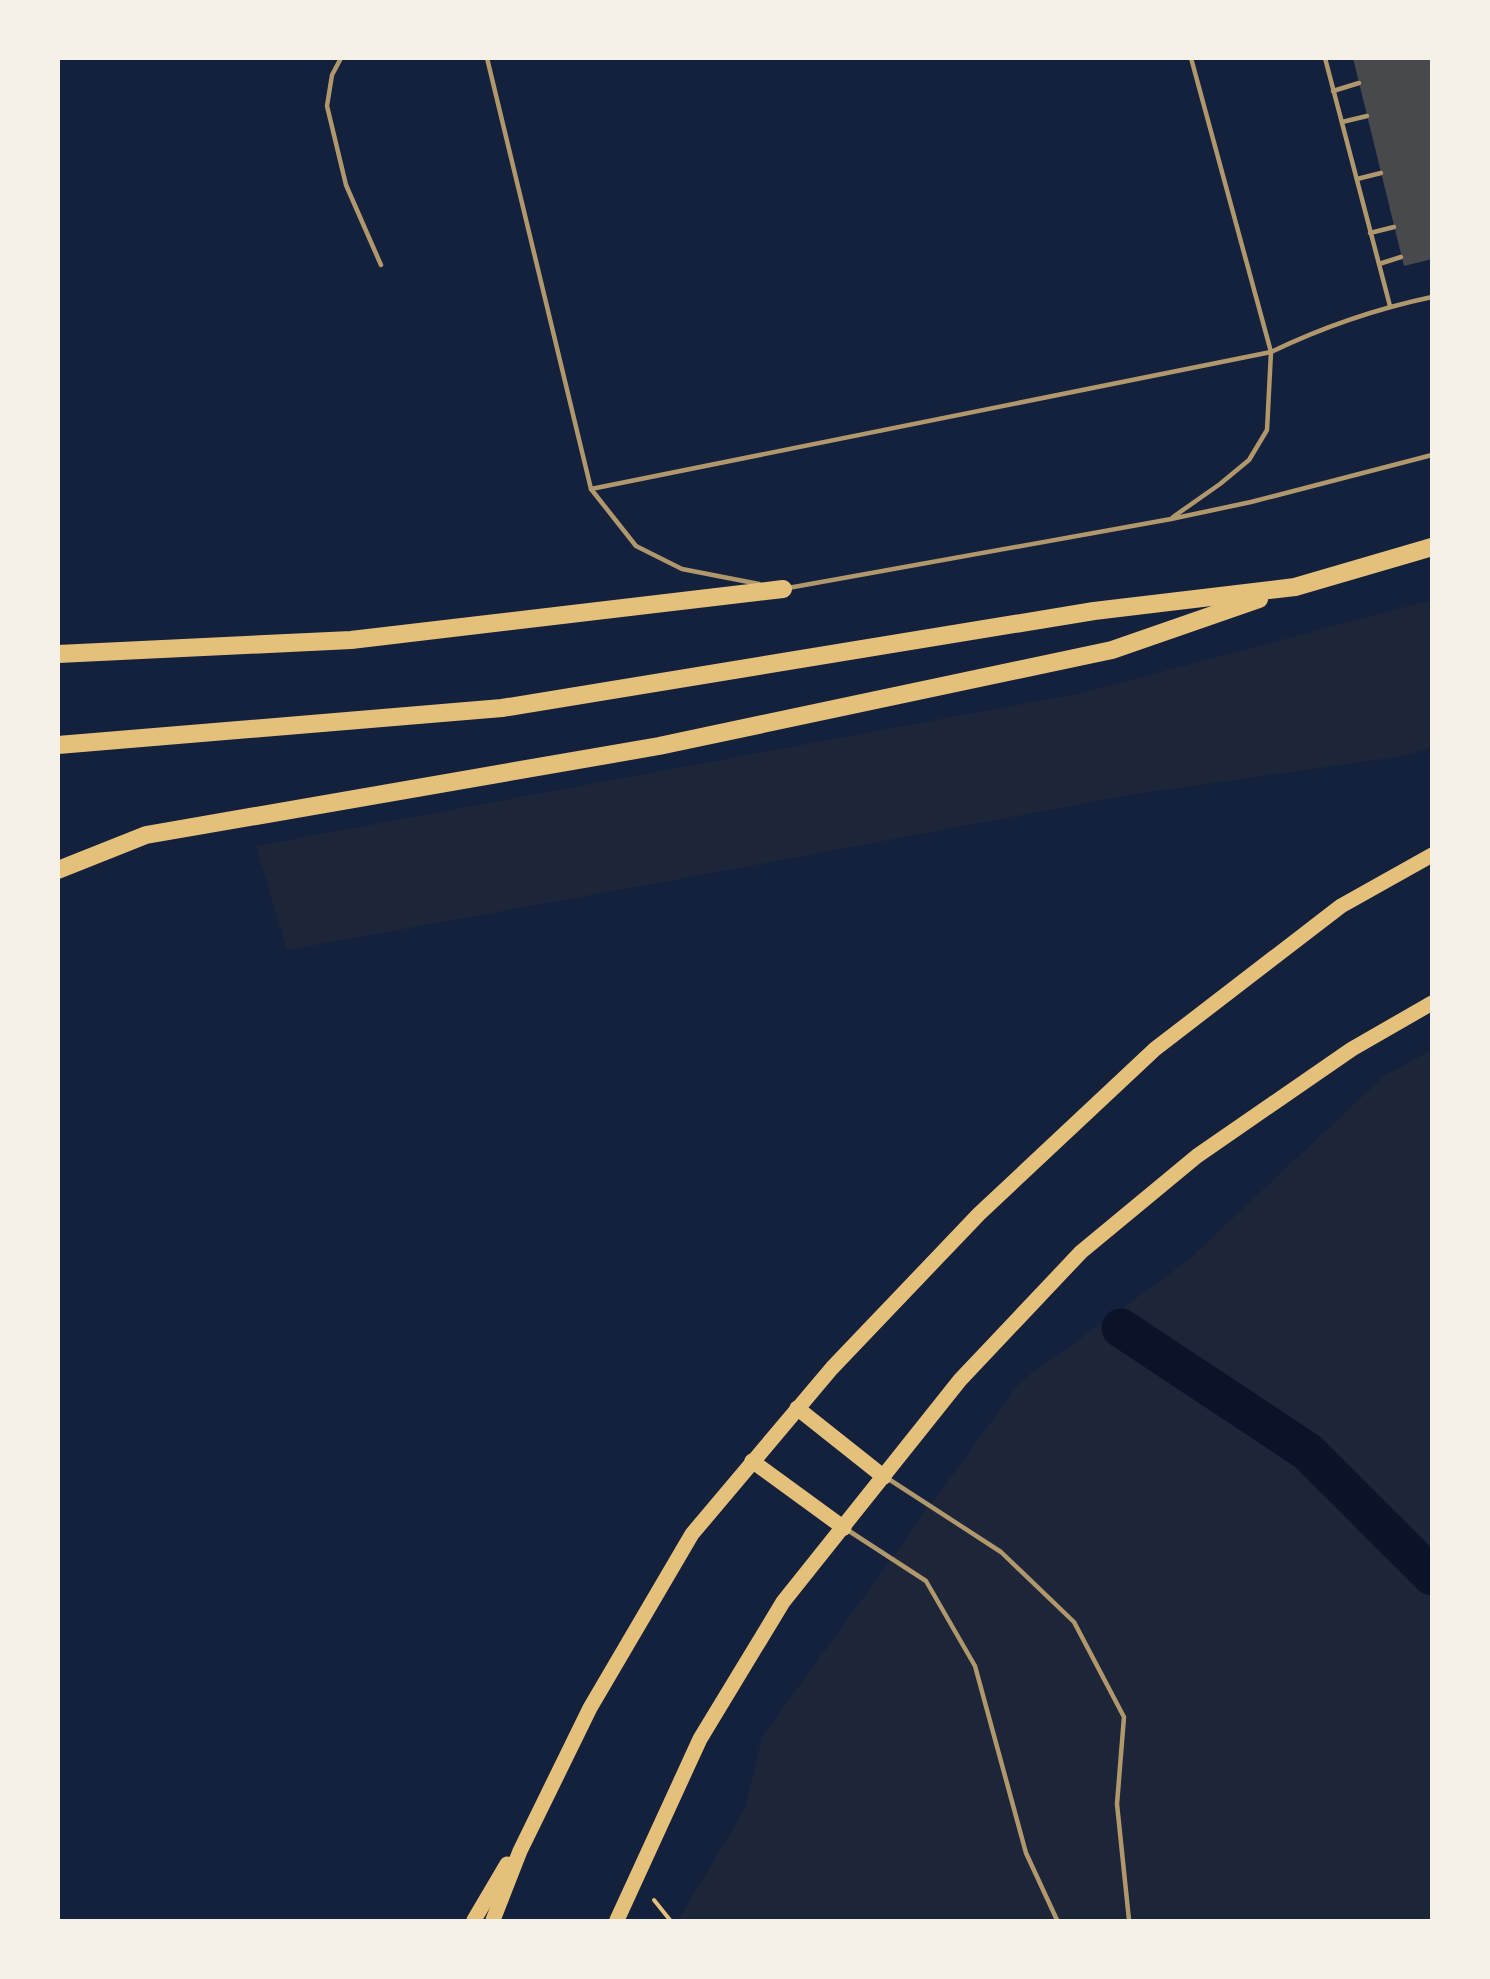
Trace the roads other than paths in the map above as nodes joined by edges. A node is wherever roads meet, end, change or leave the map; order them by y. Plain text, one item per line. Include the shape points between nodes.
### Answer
1 (341, 58) edge
2 (487, 58) edge
3 (1191, 58) edge
4 (1325, 58) edge
5 (1359, 83) dead end
6 (1333, 91) junction
7 (1367, 116) dead end
8 (1342, 122) junction
9 (1381, 172) dead end
10 (1357, 179) junction
11 (1394, 227) dead end
12 (1370, 233) junction
13 (1401, 257) dead end
14 (1379, 264) junction
15 (381, 266) dead end
16 (1431, 297) edge
17 (1390, 306) junction
18 (1271, 352) junction
19 (1431, 455) edge
20 (591, 489) junction
21 (1171, 519) junction
22 (1431, 547) edge
23 (1295, 587) junction
24 (783, 589) junction
25 (58, 654) edge
26 (58, 745) edge
27 (1431, 855) edge
28 (58, 870) edge
29 (1431, 1003) edge
30 (797, 1408) junction
31 (752, 1461) junction
32 (884, 1477) junction
33 (844, 1528) junction
34 (551, 1789) junction
35 (474, 1920) edge
36 (493, 1920) edge
37 (617, 1920) edge
38 (1057, 1920) edge
39 (1129, 1920) edge

1 - 15 lane via 332,75 327,106 346,185
2 - 20 lane
3 - 18 lane
4 - 6 lane
5 - 6 lane
6 - 8 lane
7 - 8 lane
8 - 10 lane
9 - 10 lane
10 - 12 lane
11 - 12 lane
12 - 14 lane
13 - 14 lane
14 - 17 lane
16 - 17 lane
17 - 18 lane via 1313,332
18 - 20 lane
18 - 21 lane via 1267,430 1249,460
19 - 21 lane
20 - 24 lane via 636,546 682,569
21 - 24 lane
22 - 23 highway
23 - 26 highway via 1094,611 502,708
23 - 28 highway via 1112,650 659,746 146,835
24 - 25 highway via 351,640
27 - 30 main road via 1341,906 1155,1049 979,1214
29 - 32 main road via 1352,1049 1197,1156 1081,1252 960,1380
30 - 31 main road
30 - 32 main road
31 - 33 main road
31 - 34 main road via 692,1534 590,1708
32 - 33 main road
32 - 39 lane via 1001,1552 1074,1622 1124,1717 1118,1804
33 - 37 main road via 783,1602 700,1739
33 - 38 lane via 926,1581 975,1666 1026,1853
34 - 35 main road
34 - 36 main road via 520,1851

